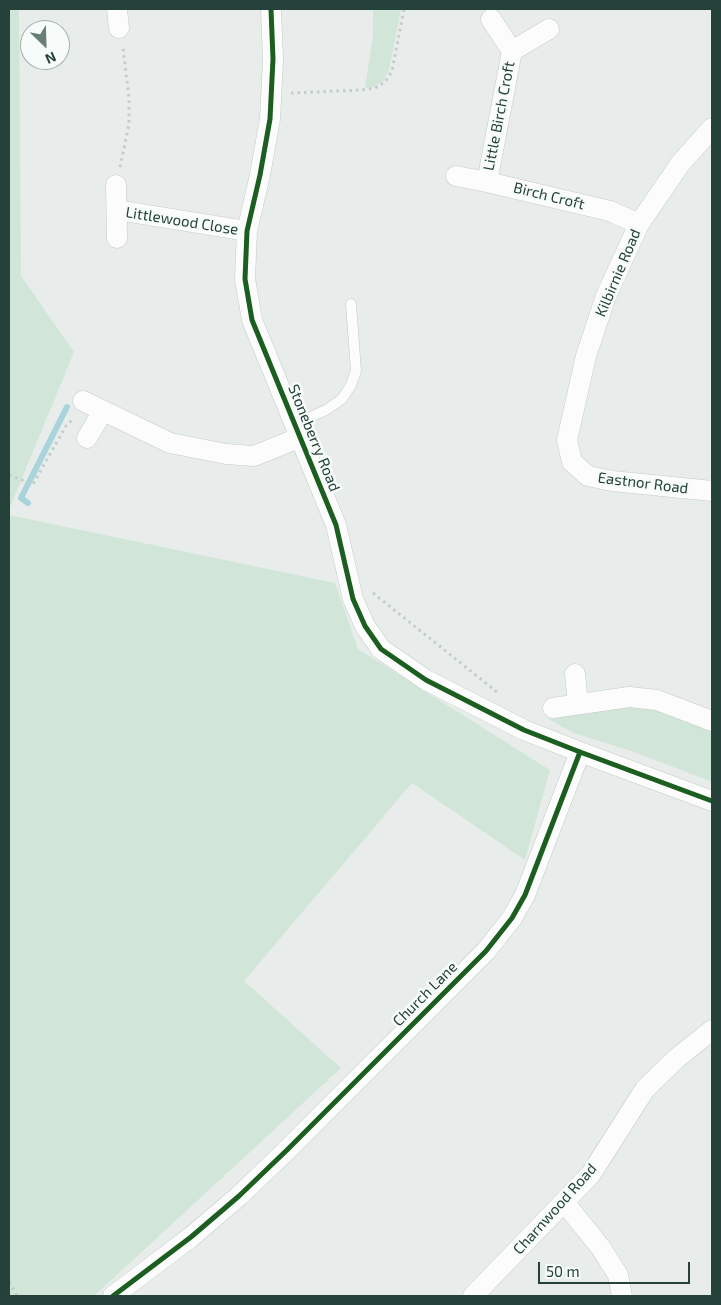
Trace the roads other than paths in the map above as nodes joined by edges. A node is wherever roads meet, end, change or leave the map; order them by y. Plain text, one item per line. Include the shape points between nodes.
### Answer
1 (271, 9) edge
2 (491, 18) dead end
3 (549, 29) dead end
4 (512, 51) junction
5 (712, 128) edge
6 (456, 176) dead end
7 (487, 182) junction
8 (116, 185) road end
9 (117, 210) junction
10 (639, 224) junction
11 (247, 231) junction
12 (117, 238) dead end
13 (351, 304) dead end
14 (298, 431) junction
15 (87, 438) dead end
16 (567, 440) joint
17 (712, 491) edge
18 (575, 674) dead end
19 (578, 704) junction
20 (553, 708) dead end
21 (712, 720) edge
22 (580, 752) junction
23 (712, 801) edge
24 (712, 1030) edge
25 (564, 1202) junction
26 (113, 1296) edge
27 (473, 1296) edge
28 (622, 1296) edge

1 - 11 street, Stoneberry Road via 270,119
2 - 4 street, Little Birch Croft
3 - 4 street, Little Birch Croft
4 - 7 street, Little Birch Croft
5 - 10 street, Kilbirnie Road via 680,164
6 - 7 street, Birch Croft
7 - 10 street, Birch Croft via 610,211
8 - 9 street, Littlewood Close
9 - 11 street, Littlewood Close
9 - 12 street, Littlewood Close
10 - 16 street, Kilbirnie Road via 606,296 586,356
11 - 14 street, Stoneberry Road via 245,279 252,320
13 - 14 lane via 356,371 351,386 342,399
14 - 15 street via 254,456 226,454 170,442 92,405
14 - 22 street, Stoneberry Road via 336,525 353,599 365,626 381,649 426,680 524,730
16 - 17 street, Eastnor Road via 572,462 588,476
18 - 19 street
19 - 20 street
19 - 21 street via 630,697 657,700
22 - 23 street
22 - 26 street, Church Lane via 524,895 512,918 486,951 239,1196 192,1237
24 - 25 street, Charnwood Road via 645,1089 591,1174
25 - 27 street, Charnwood Road
25 - 28 street via 602,1248 618,1275

